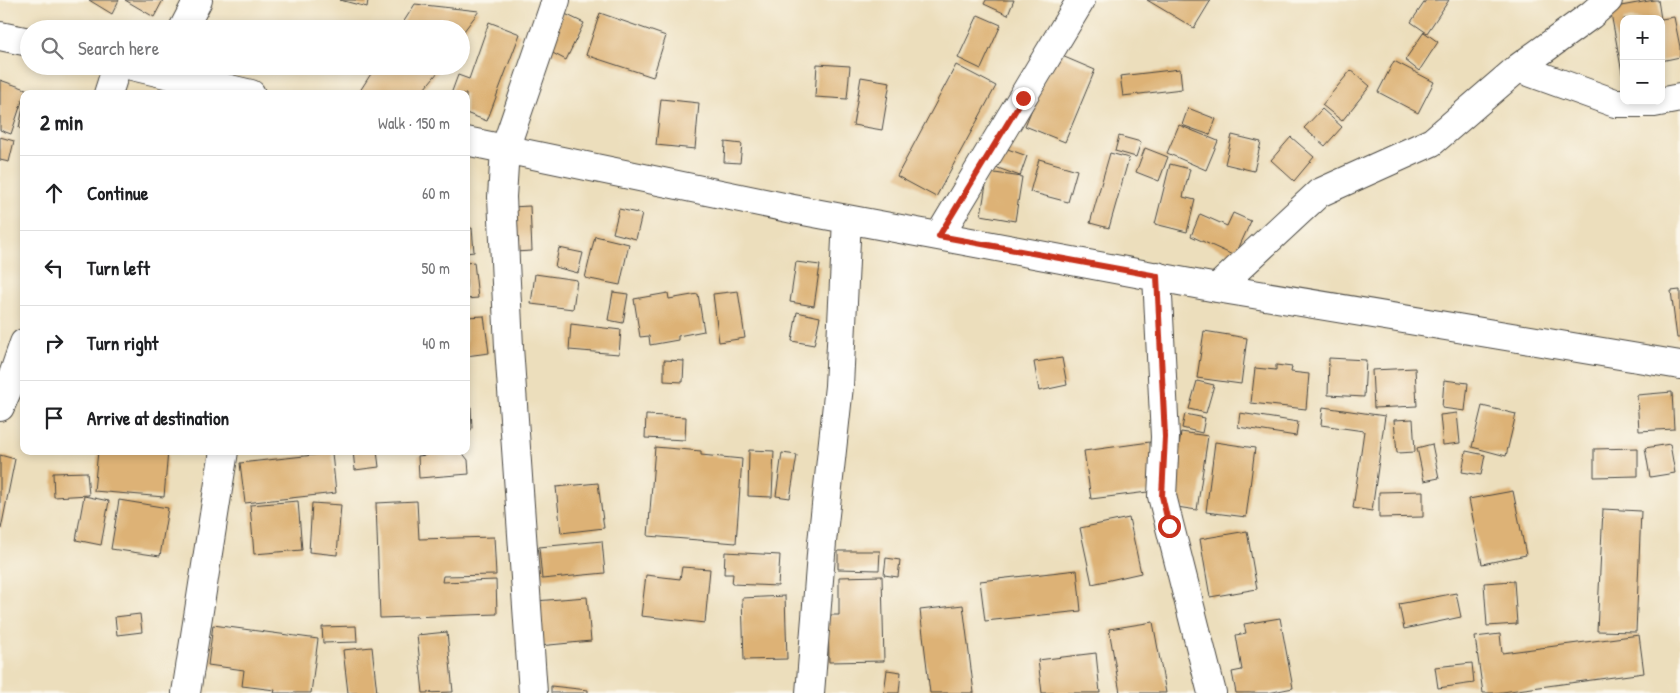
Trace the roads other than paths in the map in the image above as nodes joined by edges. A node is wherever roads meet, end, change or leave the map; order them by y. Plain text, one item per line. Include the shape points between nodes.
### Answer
1 (198, 0) edge
2 (556, 0) edge
3 (1081, 0) edge
4 (1608, 0) edge
5 (188, 20) edge
6 (0, 36) edge
7 (20, 40) edge
8 (1518, 68) junction
9 (114, 75) edge
10 (180, 75) edge
11 (109, 90) edge
12 (235, 90) edge
13 (1680, 98) edge
14 (470, 142) edge
15 (505, 149) junction
16 (847, 219) junction
17 (939, 236) junction
18 (1157, 276) junction
19 (1218, 288) junction
20 (20, 355) edge
21 (1680, 365) edge
22 (0, 407) edge
23 (223, 455) edge
24 (186, 693) edge
25 (533, 693) edge
26 (810, 693) edge
27 (1212, 693) edge

1 - 5 street
2 - 15 street
3 - 17 street
4 - 8 street
6 - 7 street
8 - 13 street via 1615,103 1654,103
8 - 19 street via 1432,142 1319,193
9 - 11 street
10 - 12 street
14 - 15 street
15 - 16 street
15 - 25 street via 502,197 509,347
16 - 17 street
16 - 26 street via 839,386
17 - 18 street
18 - 19 street
18 - 27 street via 1165,437 1162,496
19 - 21 street
20 - 22 street
23 - 24 street

